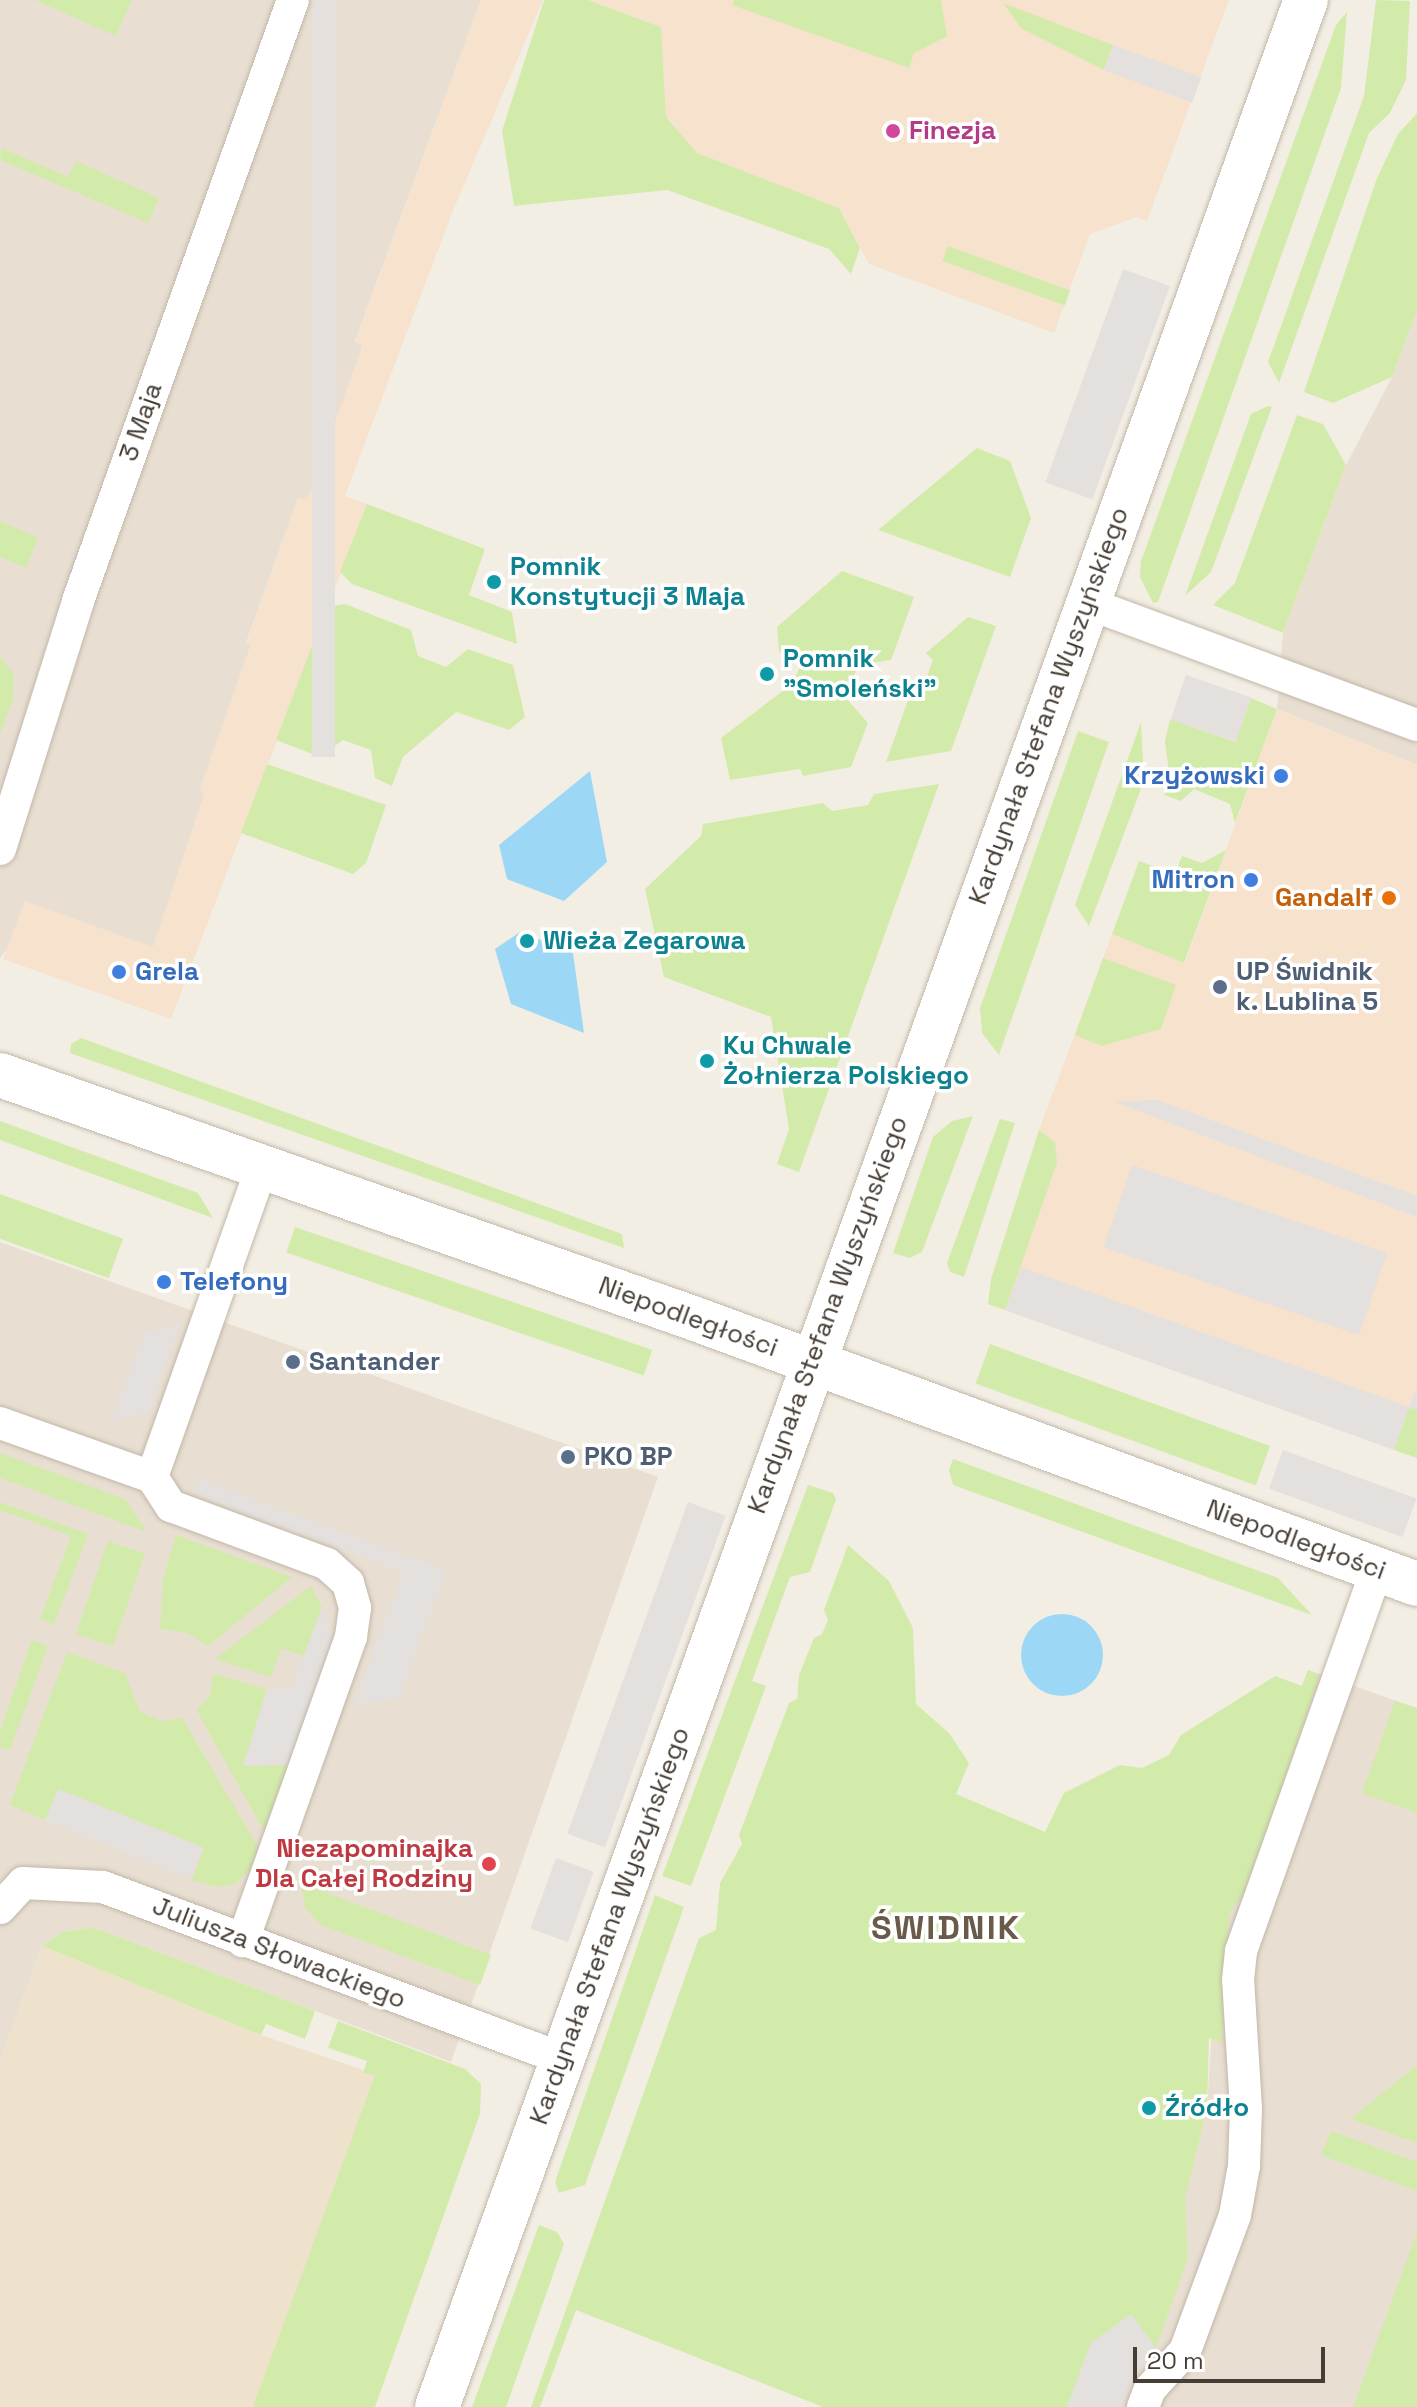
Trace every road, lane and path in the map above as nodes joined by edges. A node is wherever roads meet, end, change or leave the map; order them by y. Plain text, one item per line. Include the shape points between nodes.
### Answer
1 (293, 0) edge
2 (1306, 0) edge
3 (1087, 603) junction
4 (1417, 725) edge
5 (0, 849) edge
6 (0, 1075) edge
7 (262, 1167) junction
8 (812, 1362) junction
9 (0, 1423) edge
10 (152, 1477) junction
11 (1377, 1569) junction
12 (1417, 1584) edge
13 (0, 1908) edge
14 (243, 1941) junction
15 (562, 2059) junction
16 (437, 2407) edge
17 (1143, 2407) edge

1 - 5 lane, 3 Maja via 78,601
2 - 3 street, Kardynała Stefana Wyszyńskiego
3 - 4 lane
3 - 8 street, Kardynała Stefana Wyszyńskiego
6 - 7 street, Niepodległości
7 - 8 street, Niepodległości
7 - 10 lane
8 - 11 street, Niepodległości
8 - 15 street, Kardynała Stefana Wyszyńskiego
9 - 10 lane
10 - 14 lane via 171,1506 327,1564 348,1583 355,1608 351,1637
11 - 12 street, Niepodległości
11 - 17 lane via 1241,1951 1246,2109 1235,2215 1185,2351 1150,2389
13 - 14 lane, Juliusza Słowackiego via 23,1883 103,1887
14 - 15 lane, Juliusza Słowackiego
15 - 16 street, Kardynała Stefana Wyszyńskiego

